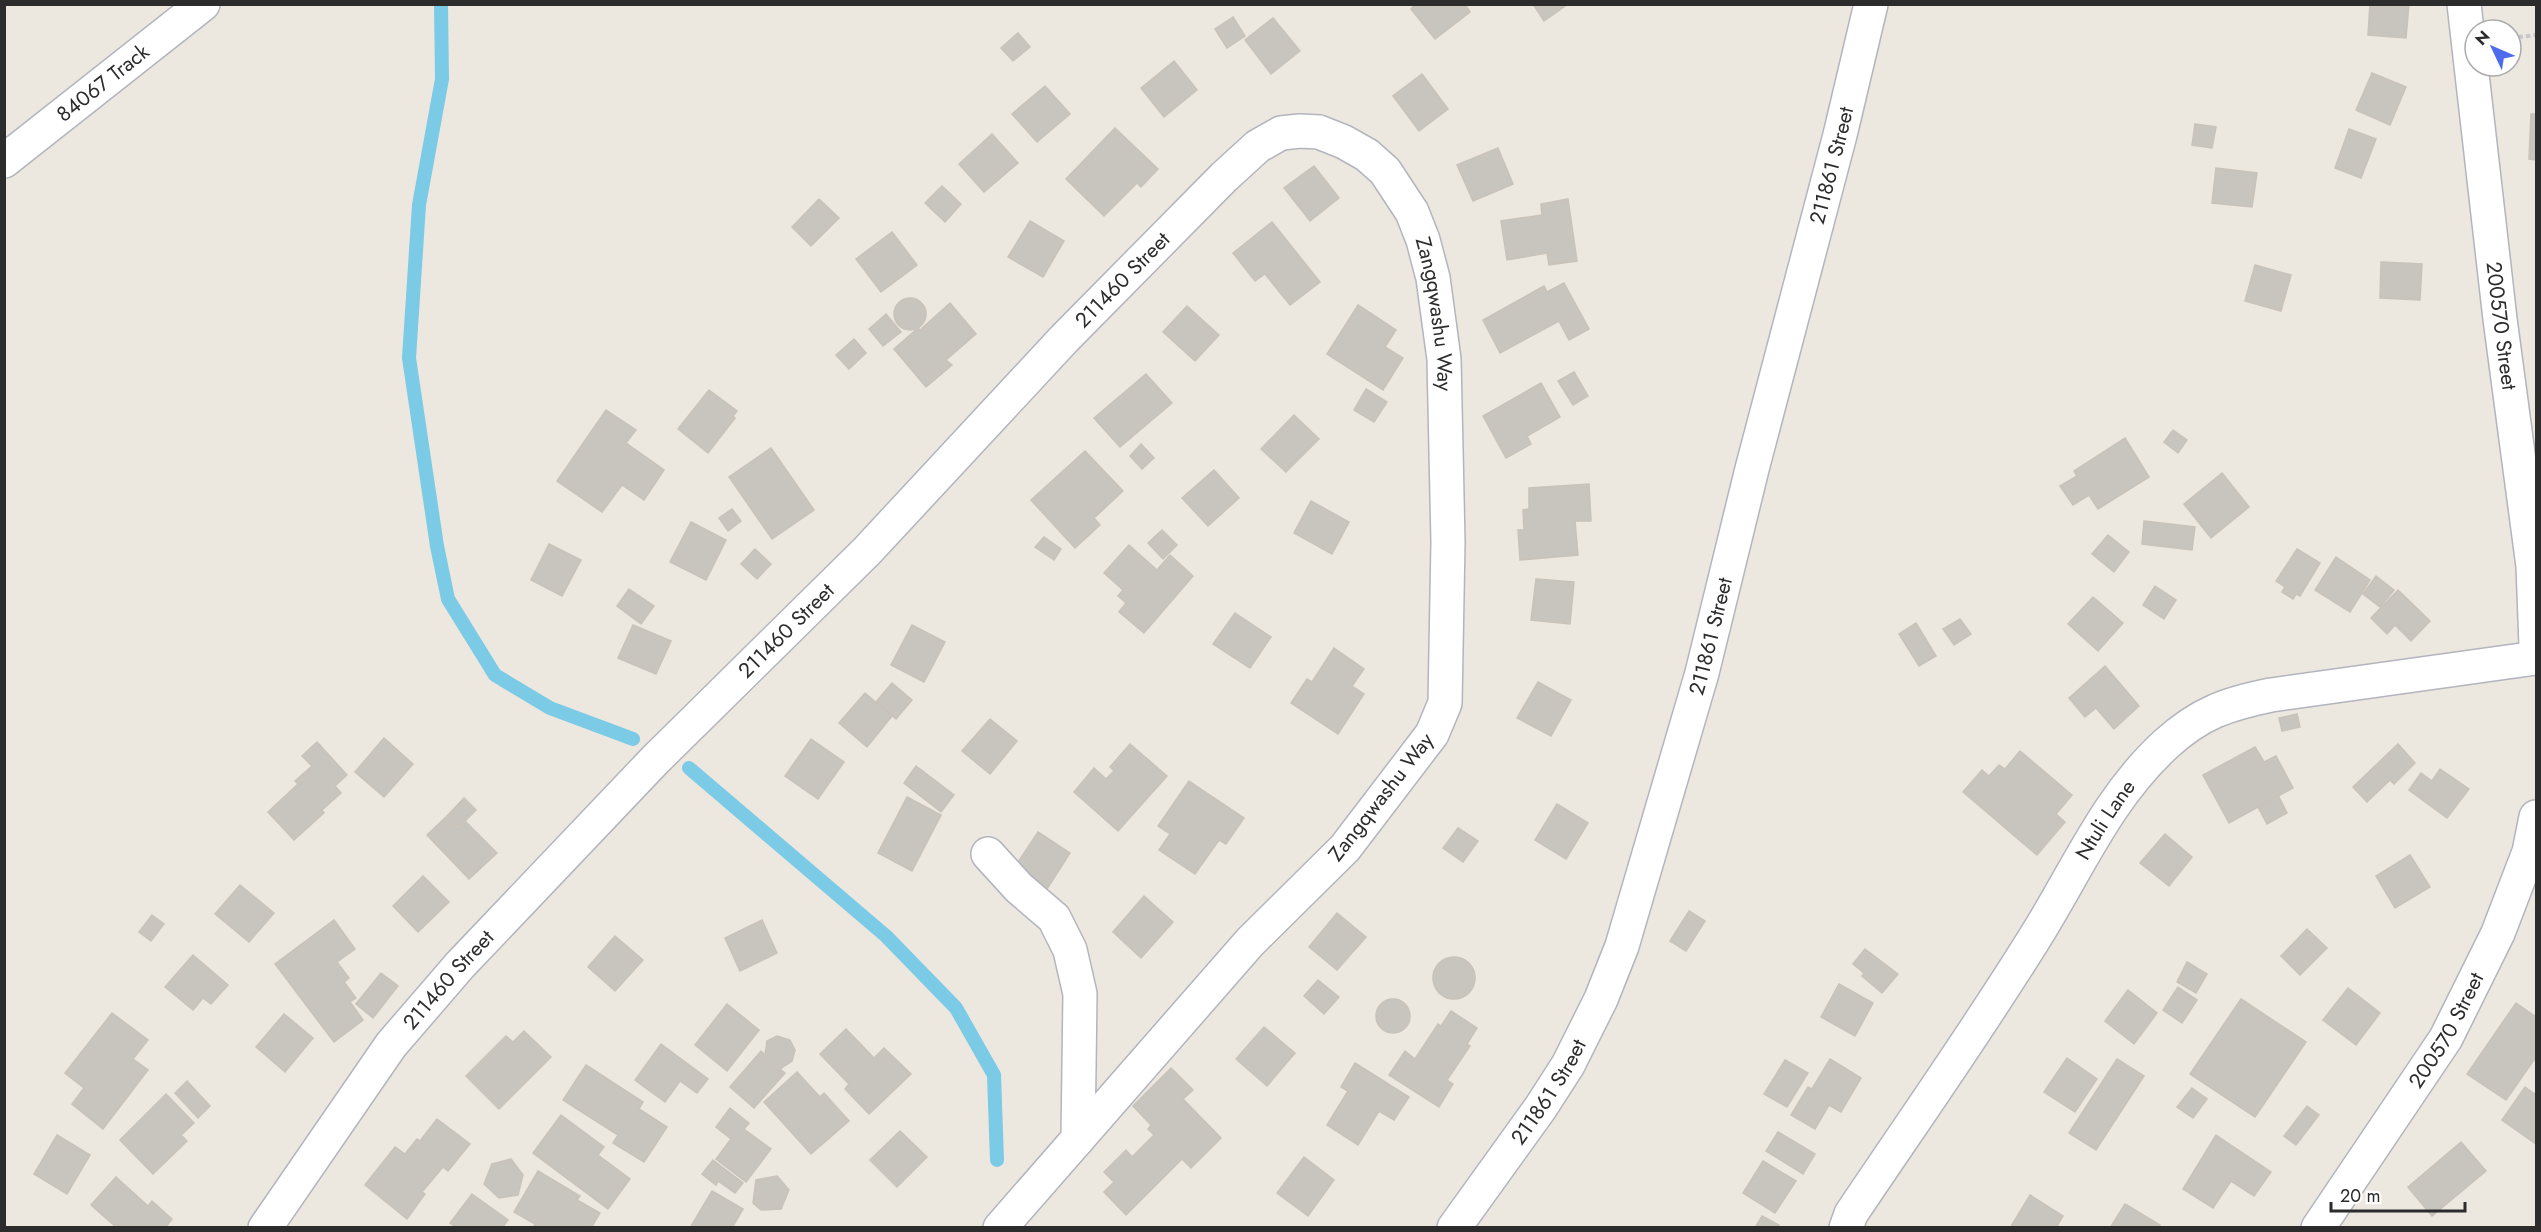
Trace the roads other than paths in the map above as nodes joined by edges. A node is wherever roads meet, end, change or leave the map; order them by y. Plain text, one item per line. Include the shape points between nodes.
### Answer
1 (203, 4) edge
2 (1871, 4) edge
3 (2464, 4) edge
4 (1366, 155) joint
5 (4, 161) edge
6 (2536, 646) edge
7 (2536, 658) edge
8 (2536, 817) edge
9 (988, 854) dead end
10 (1078, 1139) junction
11 (265, 1227) edge
12 (1000, 1227) edge
13 (1455, 1227) edge
14 (1846, 1227) edge
15 (2318, 1227) edge

1 - 5 street, 84067 Track
2 - 13 street, 211861 Street via 1702,673 1622,946 1568,1065
3 - 6 street, 200570 Street via 2533,566
4 - 10 street, Zangqwashu Way via 1385,171 1412,212 1440,316 1448,542 1445,704 1432,734 1345,848 1250,942
4 - 11 street, 211460 Street via 1344,141 1300,130 1281,134 1258,146 1217,184 1064,339 867,551 655,760 460,965 391,1045
7 - 14 street, Ntuli Lane via 2238,702 2214,710 2166,743 2104,818 2040,930
8 - 15 street, 200570 Street via 2529,852 2498,933 2446,1038
9 - 10 street via 1054,918 1070,950 1080,994
10 - 12 street, Zangqwashu Way

